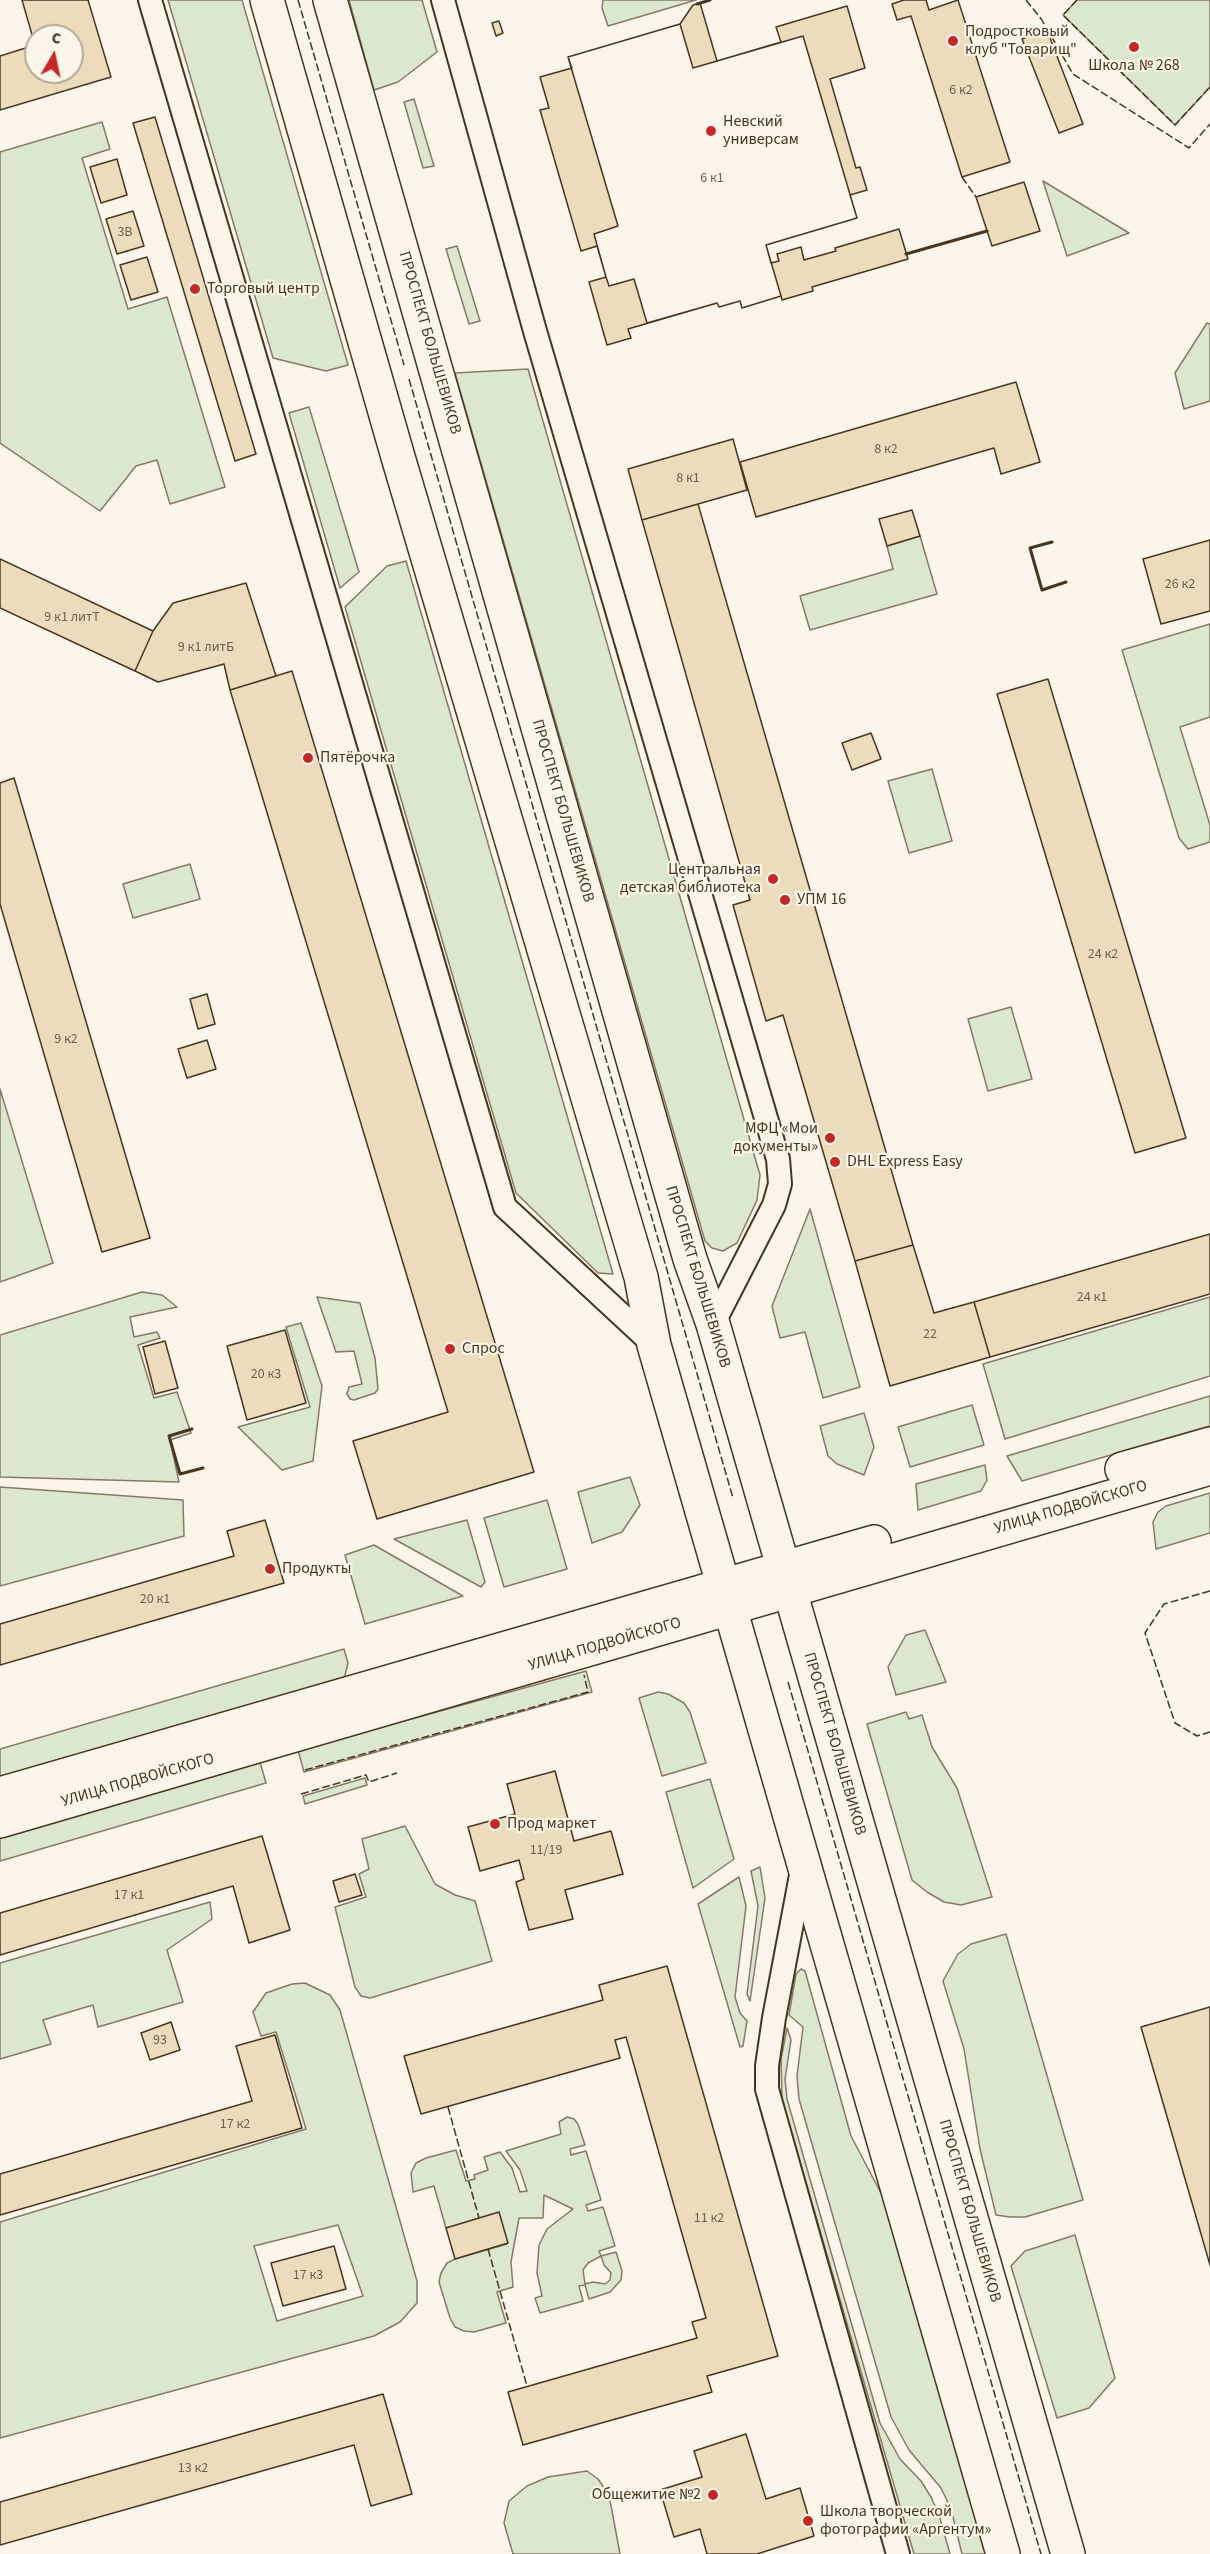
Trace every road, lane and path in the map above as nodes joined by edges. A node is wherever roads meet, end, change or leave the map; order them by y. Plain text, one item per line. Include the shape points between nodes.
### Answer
1 (150, 0) edge
2 (267, 0) edge
3 (330, 0) edge
4 (443, 0) edge
5 (713, 1324) junction
6 (654, 1345) junction
7 (1210, 1444) edge
8 (1210, 1468) edge
9 (787, 1578) junction
10 (727, 1597) junction
11 (0, 1794) edge
12 (0, 1821) edge
13 (804, 1862) junction
14 (898, 2554) edge
15 (1003, 2554) edge
16 (1068, 2554) edge

1 - 6 street via 505,1207
2 - 6 main road via 641,1277
3 - 5 main road, ПРОСПЕКТ БОЛЬШЕВИКОВ via 690,1259
4 - 5 street via 535,331 778,1159 780,1184 774,1205
5 - 9 main road, ПРОСПЕКТ БОЛЬШЕВИКОВ
6 - 10 main road
7 - 9 main road, УЛИЦА ПОДВОЙСКОГО
8 - 9 main road, УЛИЦА ПОДВОЙСКОГО
9 - 10 main road, УЛИЦА ПОДВОЙСКОГО
9 - 16 main road, ПРОСПЕКТ БОЛЬШЕВИКОВ
10 - 11 main road, УЛИЦА ПОДВОЙСКОГО
10 - 12 main road, УЛИЦА ПОДВОЙСКОГО
10 - 13 main road
13 - 14 street via 774,2018 766,2089
13 - 15 main road

